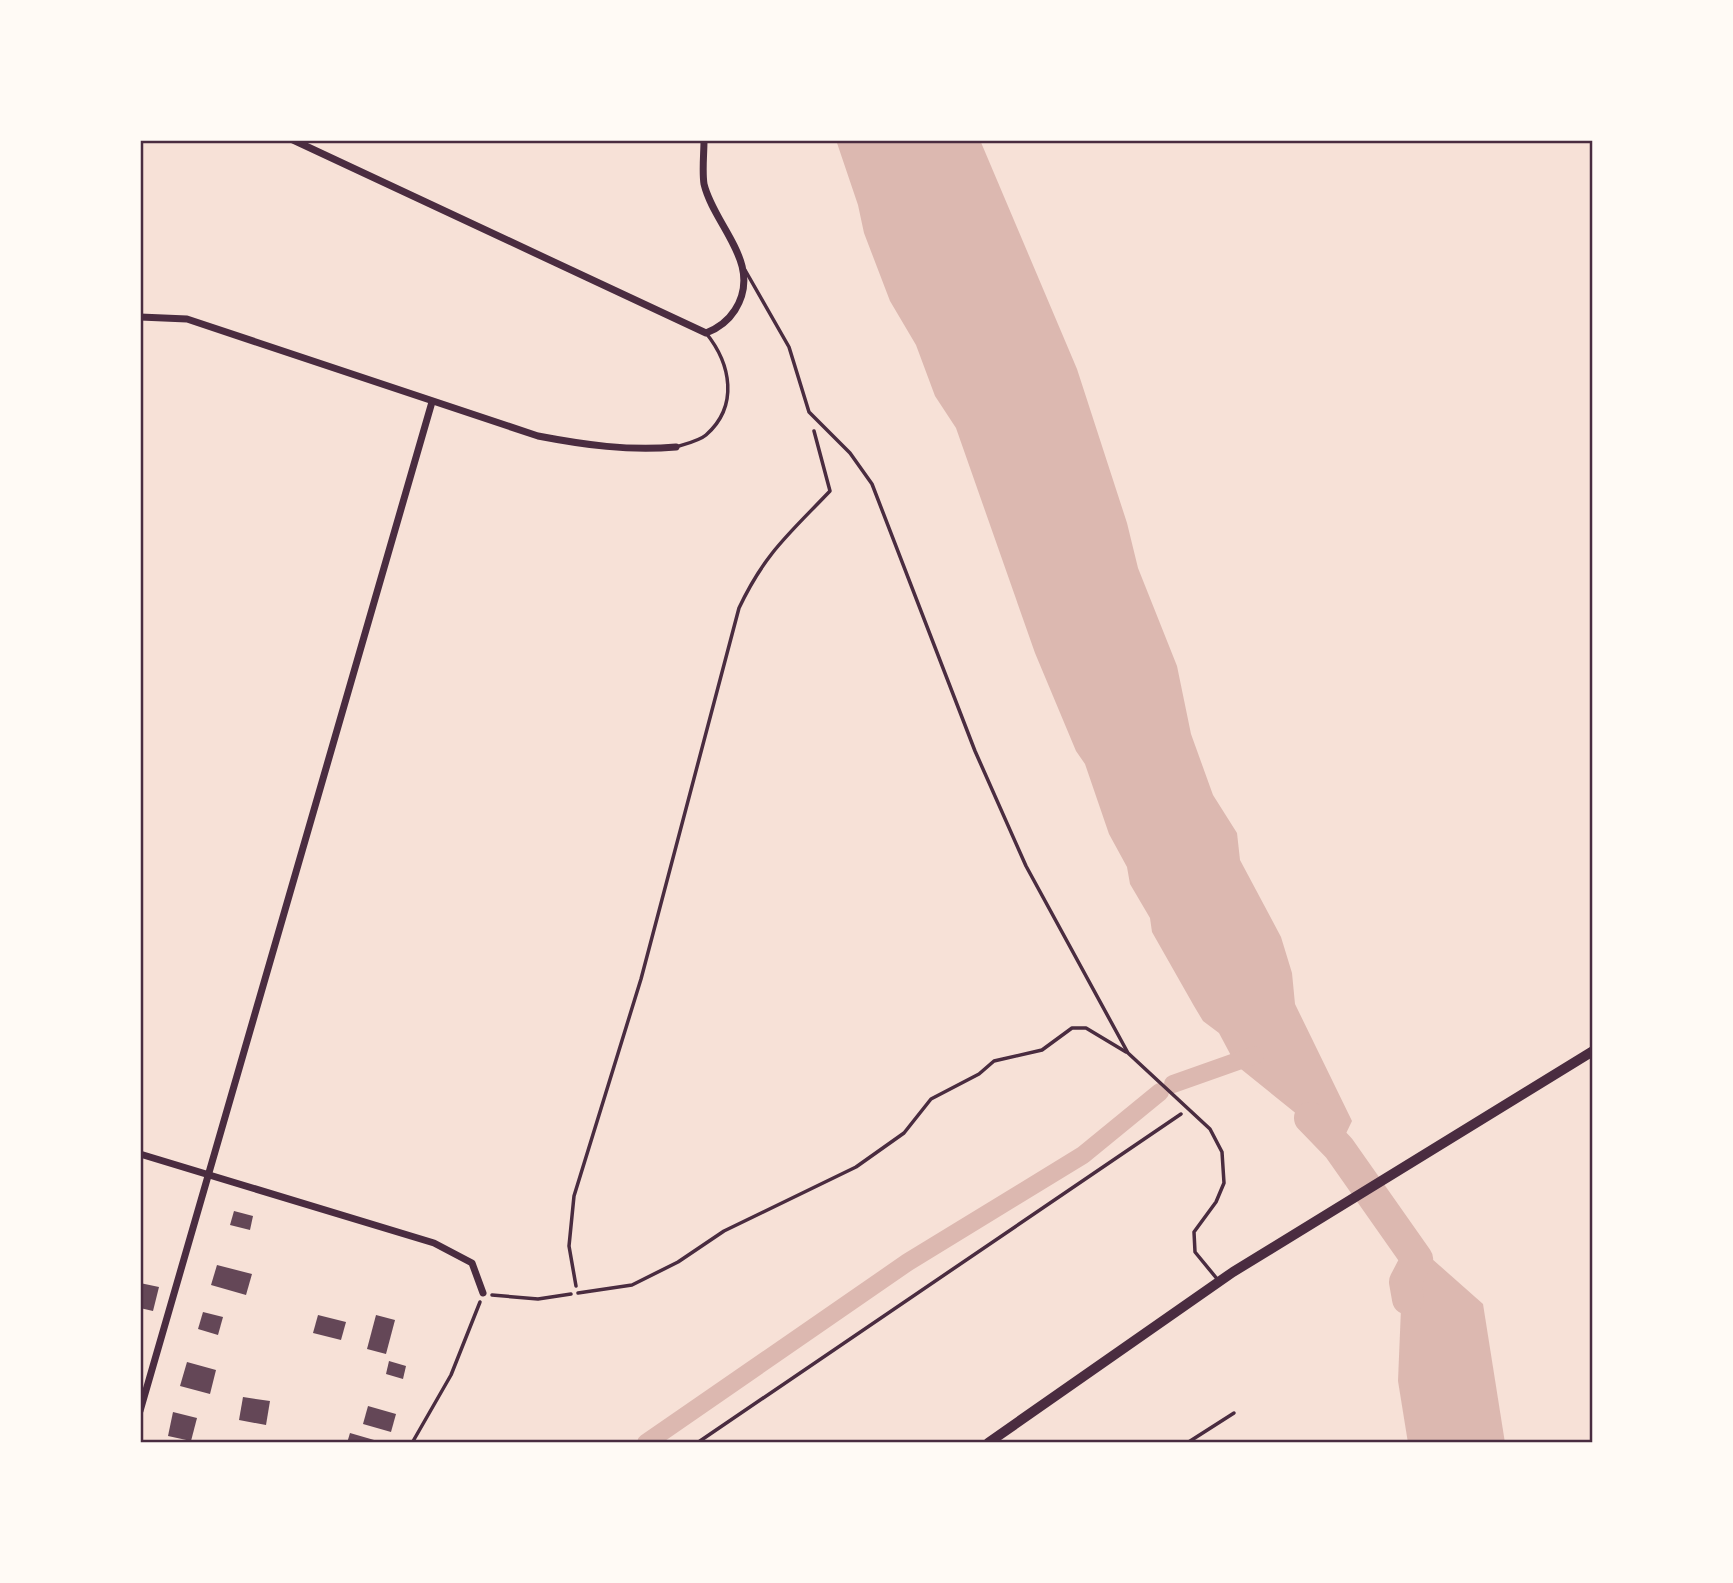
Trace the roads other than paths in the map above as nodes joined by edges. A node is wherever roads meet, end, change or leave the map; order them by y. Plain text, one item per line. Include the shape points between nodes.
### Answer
1 (293, 140) edge
2 (704, 140) edge
3 (743, 266) junction
4 (140, 317) edge
5 (706, 333) junction
6 (432, 402) junction
7 (676, 447) joint
8 (1593, 1051) edge
9 (1128, 1053) junction
10 (140, 1154) edge
11 (208, 1174) junction
12 (1219, 1282) junction
13 (483, 1293) road end
14 (578, 1293) road end
15 (140, 1410) edge
16 (1234, 1413) dead end
17 (988, 1443) edge
18 (1187, 1443) edge

1 - 5 street
2 - 3 street via 704,184
3 - 5 street via 746,281 739,304 726,322
3 - 9 lane via 789,347 808,412 850,453 872,484 975,751 1021,855
4 - 6 street via 187,319
5 - 7 lane via 723,359 729,402 704,437
6 - 7 street via 538,436 592,446
6 - 11 street
8 - 12 street
9 - 12 lane via 1210,1129 1222,1152 1224,1183 1194,1232 1195,1252
9 - 14 lane via 1086,1028 1072,1028 1042,1050 994,1062 931,1099 904,1133 856,1167 724,1231 678,1262 632,1284
10 - 11 street
11 - 13 street via 434,1243 472,1263
11 - 15 street
12 - 17 street
16 - 18 lane

